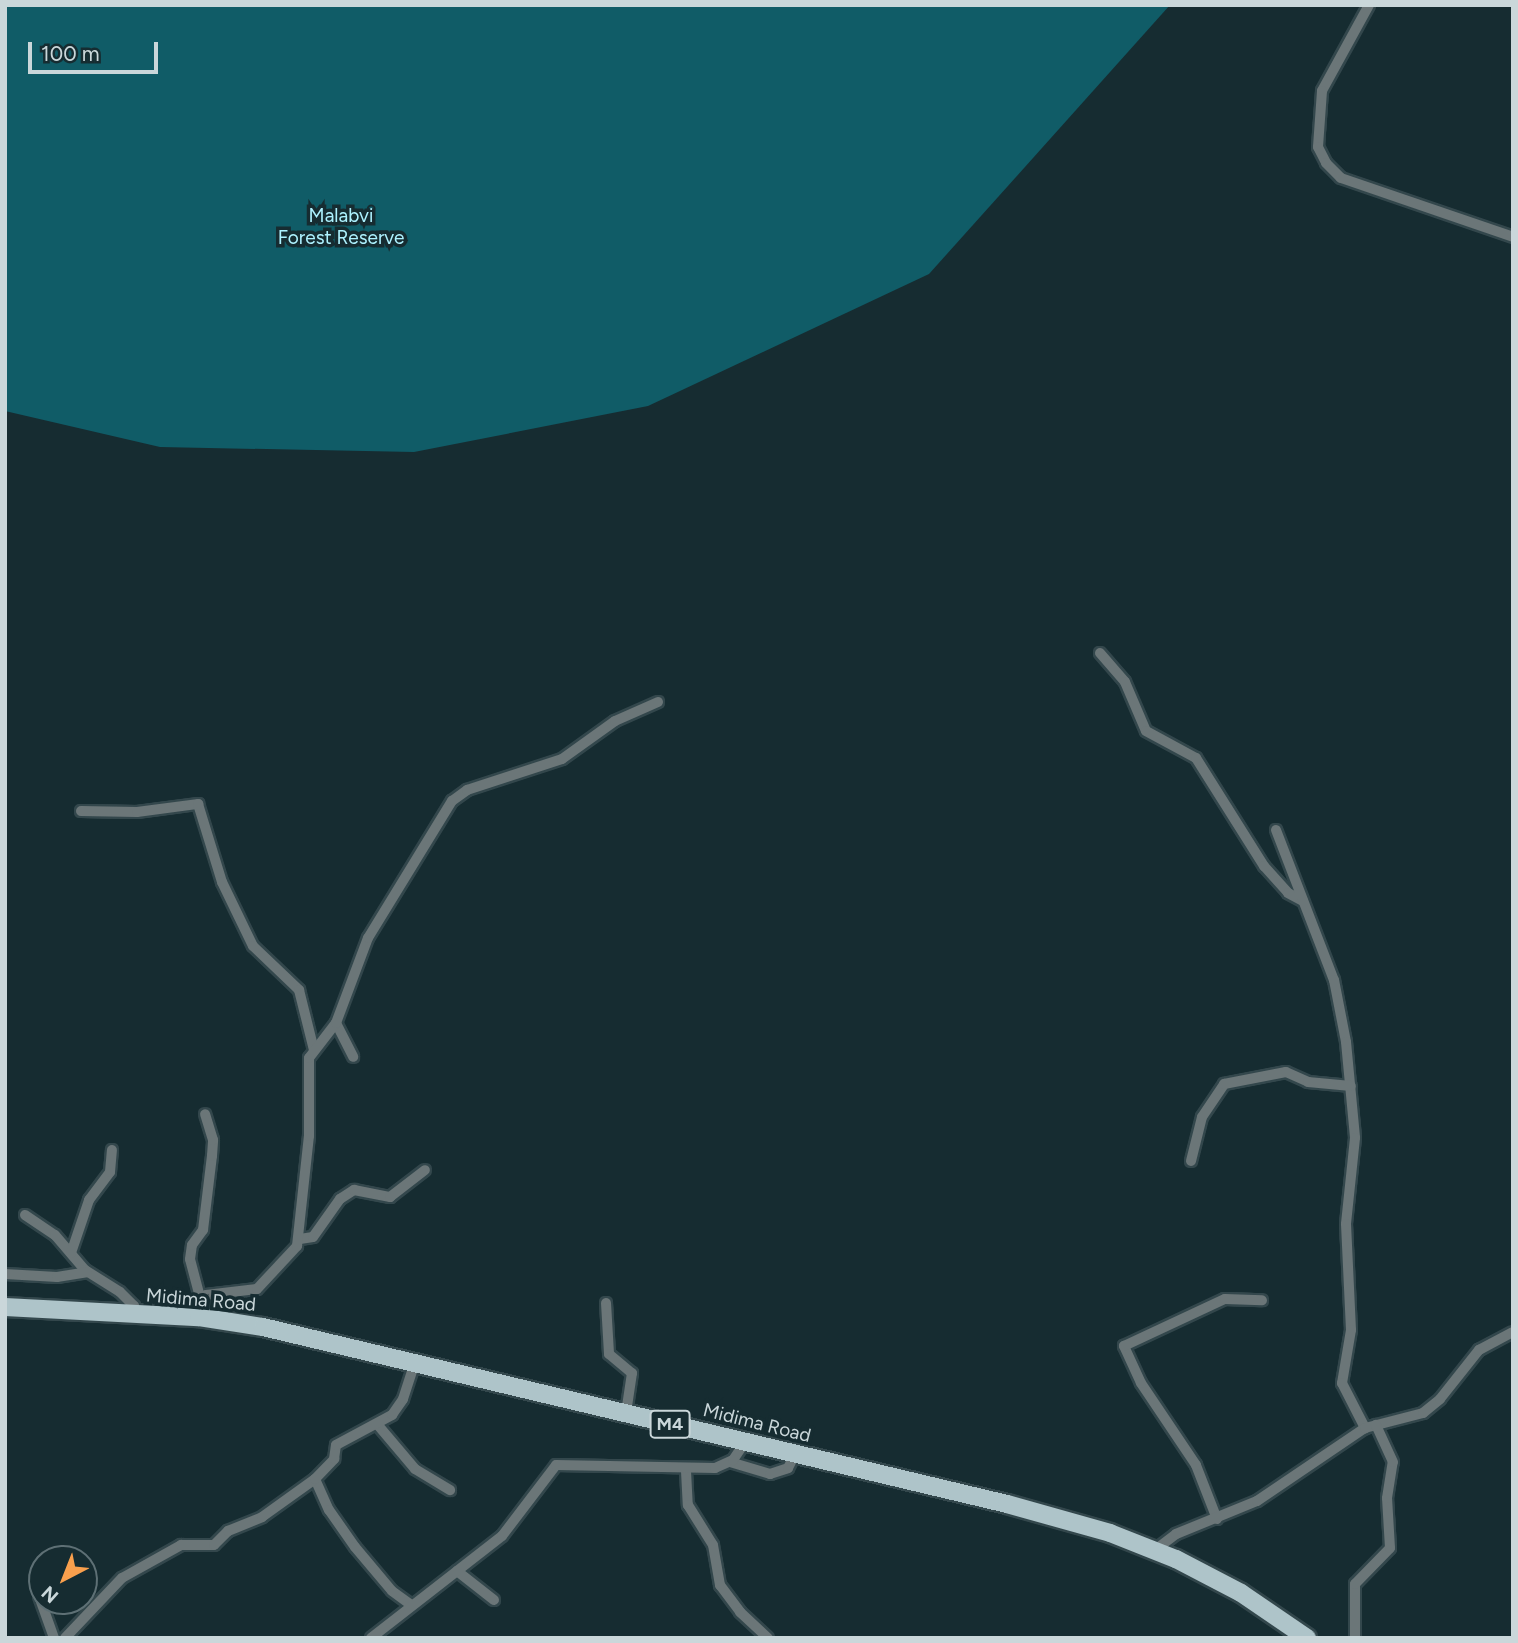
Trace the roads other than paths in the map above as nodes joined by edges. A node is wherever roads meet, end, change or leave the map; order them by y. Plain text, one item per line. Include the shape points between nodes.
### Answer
1 (1369, 5) edge
2 (1513, 237) edge
3 (1100, 653) dead end
4 (657, 702) dead end
5 (80, 811) dead end
6 (1276, 830) dead end
7 (1303, 901) junction
8 (336, 1023) junction
9 (314, 1050) junction
10 (353, 1057) dead end
11 (1351, 1086) junction
12 (205, 1114) dead end
13 (112, 1150) dead end
14 (1191, 1161) dead end
15 (425, 1170) dead end
16 (25, 1215) dead end
17 (300, 1239) junction
18 (71, 1252) junction
19 (87, 1272) junction
20 (5, 1273) edge
21 (1262, 1300) dead end
22 (606, 1303) dead end
23 (5, 1307) edge
24 (200, 1309) junction
25 (136, 1315) junction
26 (1513, 1332) edge
27 (415, 1363) junction
28 (626, 1413) junction
29 (377, 1423) junction
30 (1371, 1427) junction
31 (745, 1442) junction
32 (795, 1454) junction
33 (730, 1462) junction
34 (686, 1471) junction
35 (315, 1479) junction
36 (450, 1490) dead end
37 (1217, 1519) junction
38 (1155, 1550) junction
39 (457, 1571) junction
40 (494, 1600) dead end
41 (411, 1605) junction
42 (46, 1615) edge
43 (54, 1638) edge
44 (65, 1638) edge
45 (371, 1638) edge
46 (768, 1638) edge
47 (1307, 1638) edge
48 (1355, 1638) edge

1 - 2 street via 1322,91 1318,148 1326,163 1341,178
3 - 7 street via 1125,682 1146,731 1196,758 1264,866
4 - 8 street via 615,721 562,759 459,794 368,939
5 - 9 street via 137,812 198,804 222,882 253,946 299,990
6 - 7 street
7 - 11 street via 1338,995
8 - 9 street
8 - 10 street
9 - 17 street via 307,1067 309,1136
11 - 14 street via 1308,1082 1286,1072 1224,1084 1202,1117
11 - 30 street via 1353,1173 1346,1224 1351,1330 1342,1383
12 - 24 street via 213,1140 212,1156 203,1230 192,1245 190,1259
13 - 18 street via 110,1172 89,1200
15 - 17 street via 390,1197 354,1190 340,1199 313,1237
16 - 18 street
17 - 24 street via 257,1289 212,1292
18 - 19 street
19 - 20 street via 57,1277
19 - 25 street via 121,1292
21 - 37 street via 1225,1299 1124,1346 1141,1384 1196,1465
22 - 28 street via 609,1354 632,1373
23 - 25 main road, Midima Road / M4
24 - 25 main road, Midima Road / M4
24 - 27 main road, Midima Road / M4
26 - 30 street via 1479,1350 1434,1405 1413,1417
27 - 28 main road, Midima Road / M4
27 - 29 street via 403,1399 392,1415
28 - 31 main road, Midima Road / M4
29 - 35 street via 336,1445 334,1459
29 - 36 street via 415,1469
30 - 37 street via 1257,1501
30 - 48 street via 1393,1462 1387,1498 1390,1548 1355,1584
31 - 32 main road, Midima Road / M4
31 - 33 street
32 - 33 street via 788,1468 770,1474
32 - 38 main road, Midima Road / M4 via 1029,1510
33 - 34 street
34 - 39 street via 556,1465 502,1536
34 - 46 street via 688,1505 713,1545 720,1586
35 - 41 street via 329,1510 355,1547 392,1591
35 - 44 street via 262,1517 228,1531 214,1545 181,1545 122,1578
37 - 38 street via 1176,1534
38 - 47 main road, Midima Road / M4 via 1241,1593
39 - 40 street
39 - 41 street
41 - 45 street
42 - 43 street

